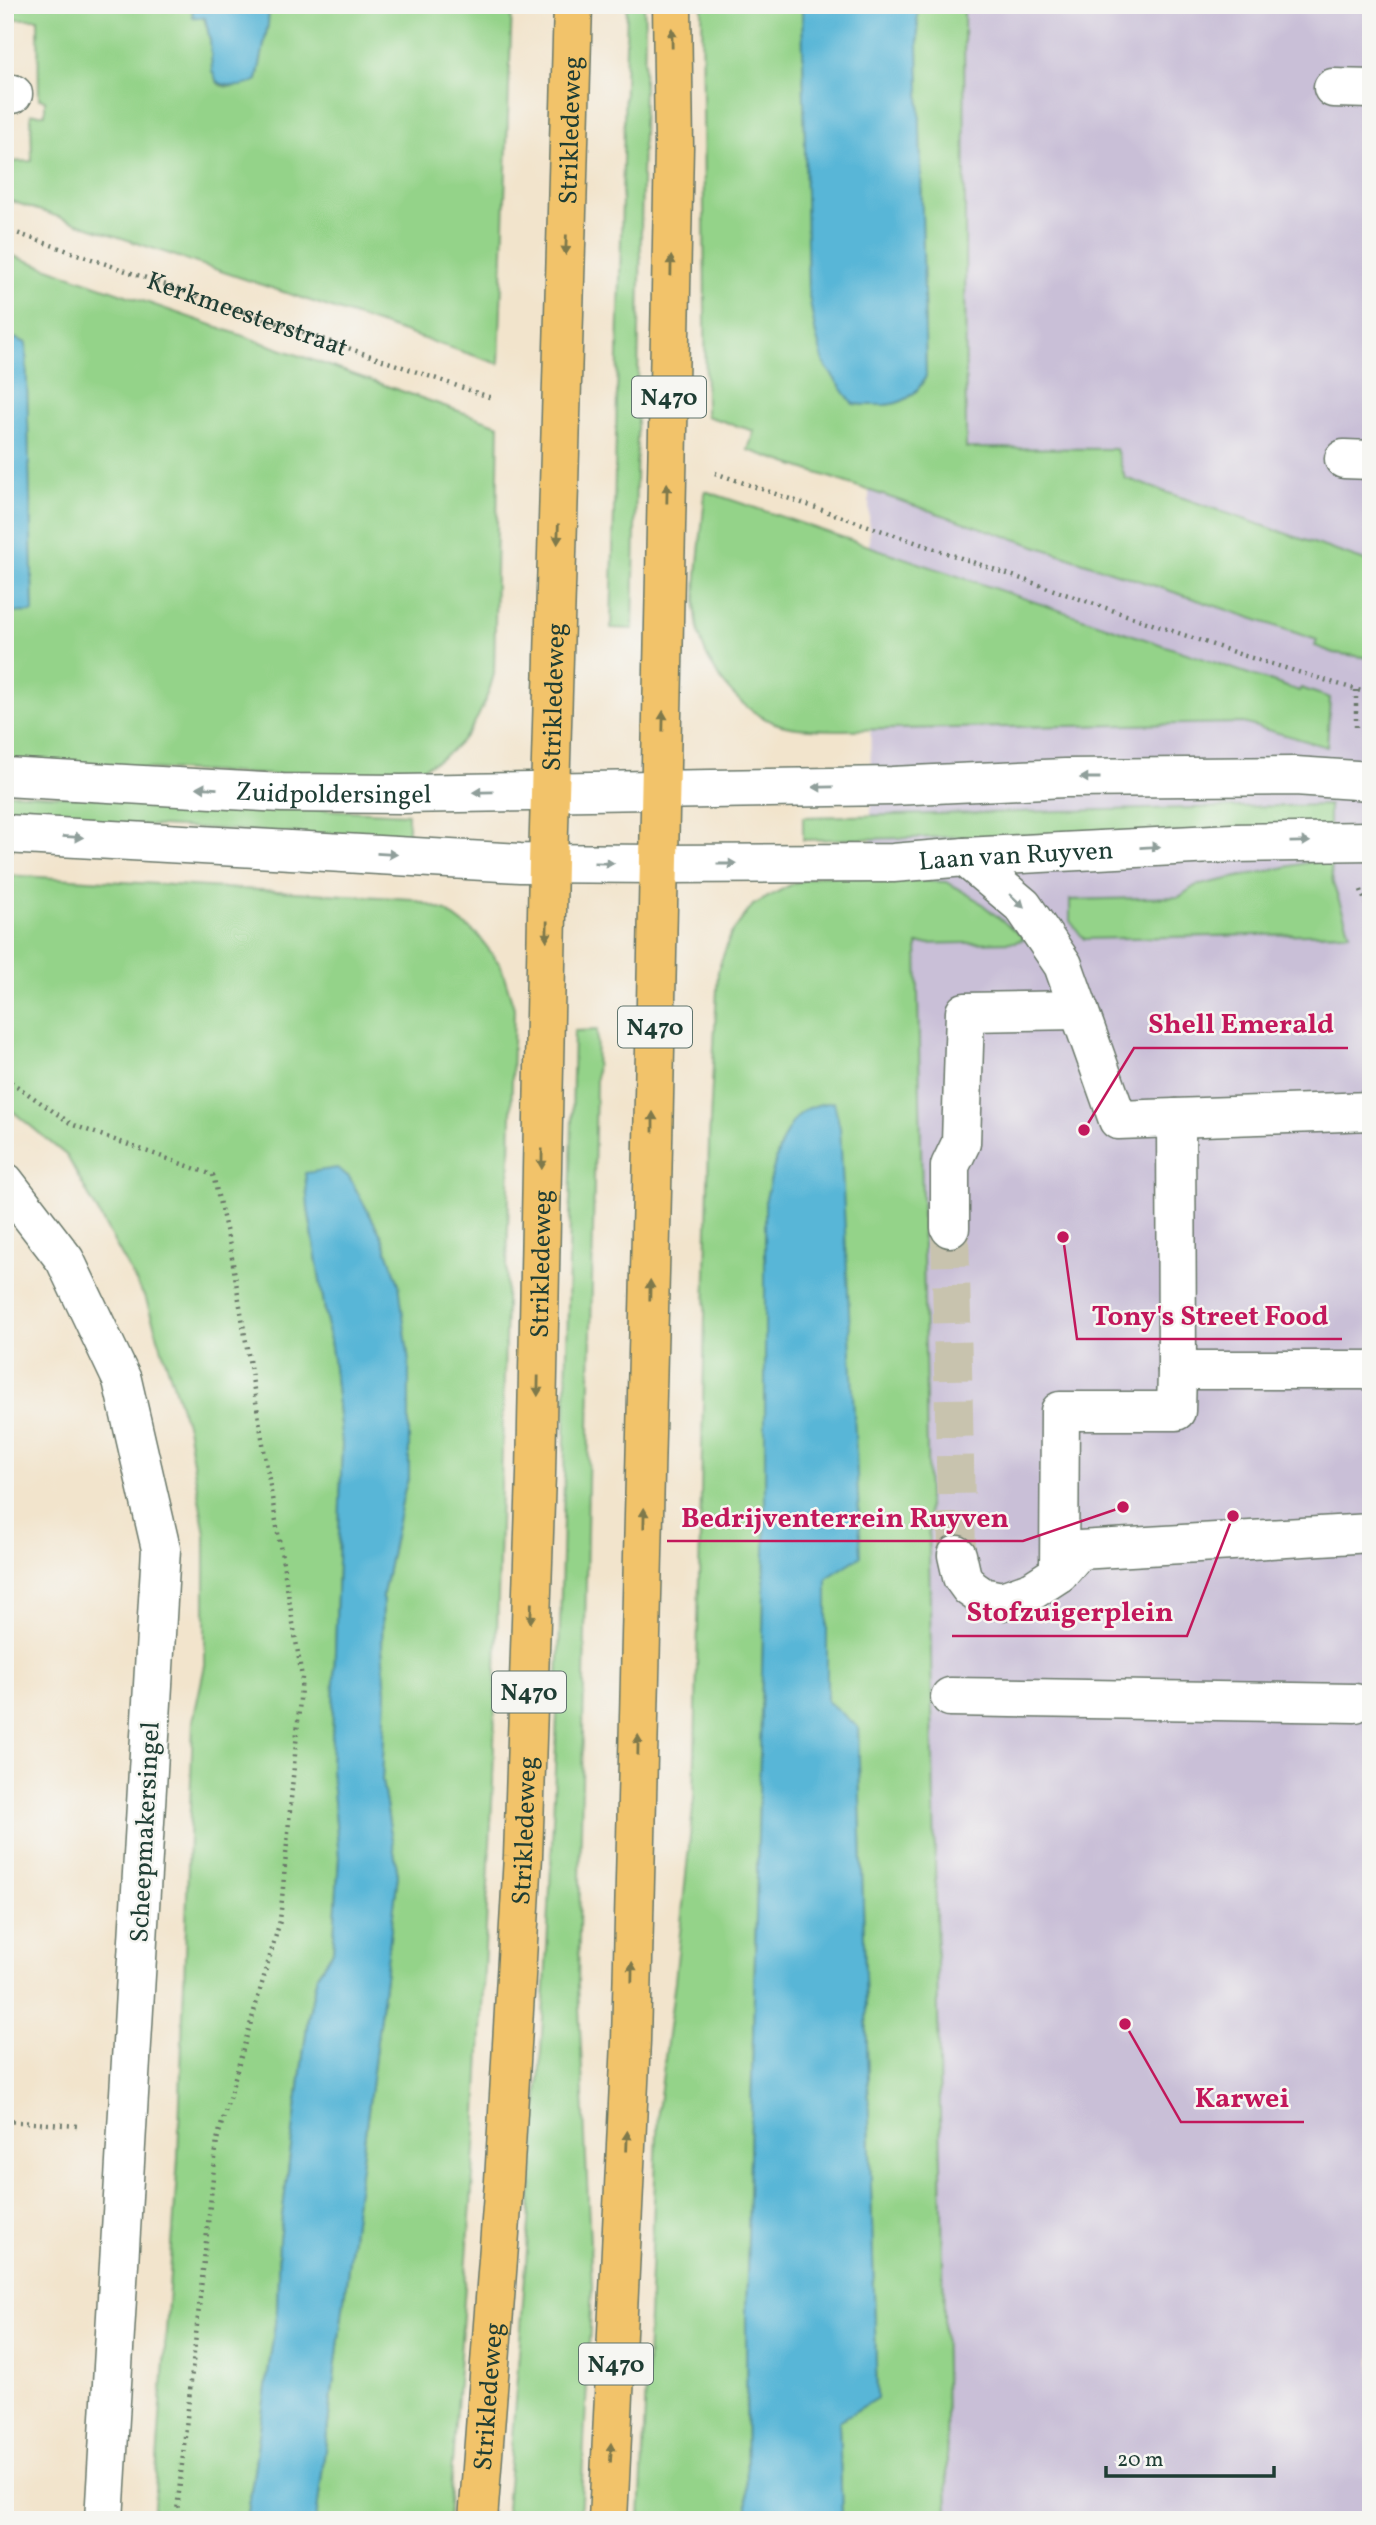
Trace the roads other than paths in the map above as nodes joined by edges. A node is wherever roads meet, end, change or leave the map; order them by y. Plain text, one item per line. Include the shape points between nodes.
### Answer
1 (573, 5) edge
2 (672, 5) edge
3 (1332, 88) dead end
4 (1371, 89) edge
5 (5, 777) edge
6 (1371, 781) edge
7 (661, 789) junction
8 (551, 790) junction
9 (5, 834) edge
10 (1371, 841) edge
11 (965, 856) junction
12 (548, 863) junction
13 (659, 864) junction
14 (1079, 1010) junction
15 (1371, 1111) edge
16 (1176, 1118) junction
17 (5, 1182) edge
18 (950, 1228) tunnel mouth
19 (1177, 1370) junction
20 (1371, 1370) edge
21 (1371, 1533) edge
22 (957, 1555) tunnel mouth
23 (1059, 1573) junction
24 (950, 1697) dead end
25 (1355, 1703) dead end
26 (104, 2520) edge
27 (478, 2520) edge
28 (608, 2520) edge

1 -> 8 main road, Strikledeweg / N470
7 -> 2 main road, N470 via 674,147
3 - 4 street
8 -> 5 street, Zuidpoldersingel via 282,793
6 -> 7 street via 1295,776 1065,778
7 - 8 street, Zuidpoldersingel
7 - 13 main road, N470
8 - 12 main road, Strikledeweg / N470
9 -> 12 street
11 -> 10 street, Laan van Ruyven
13 -> 11 street, Laan van Ruyven via 893,863
11 -> 14 street via 1023,906 1063,965
12 -> 13 street
12 -> 27 main road, Strikledeweg / N470 via 523,1856
28 -> 13 main road, N470 via 631,2041
14 - 16 street via 1118,1120
14 - 18 street via 965,1012 961,1143 950,1166
15 - 16 street
16 - 19 street
17 - 26 street, Scheepmakersingel via 65,1260 122,1380 161,1549
19 - 20 street
19 - 23 street via 1176,1411 1060,1411
21 - 23 street via 1079,1550
22 - 23 street via 970,1588 1002,1601 1033,1590
24 - 25 street

